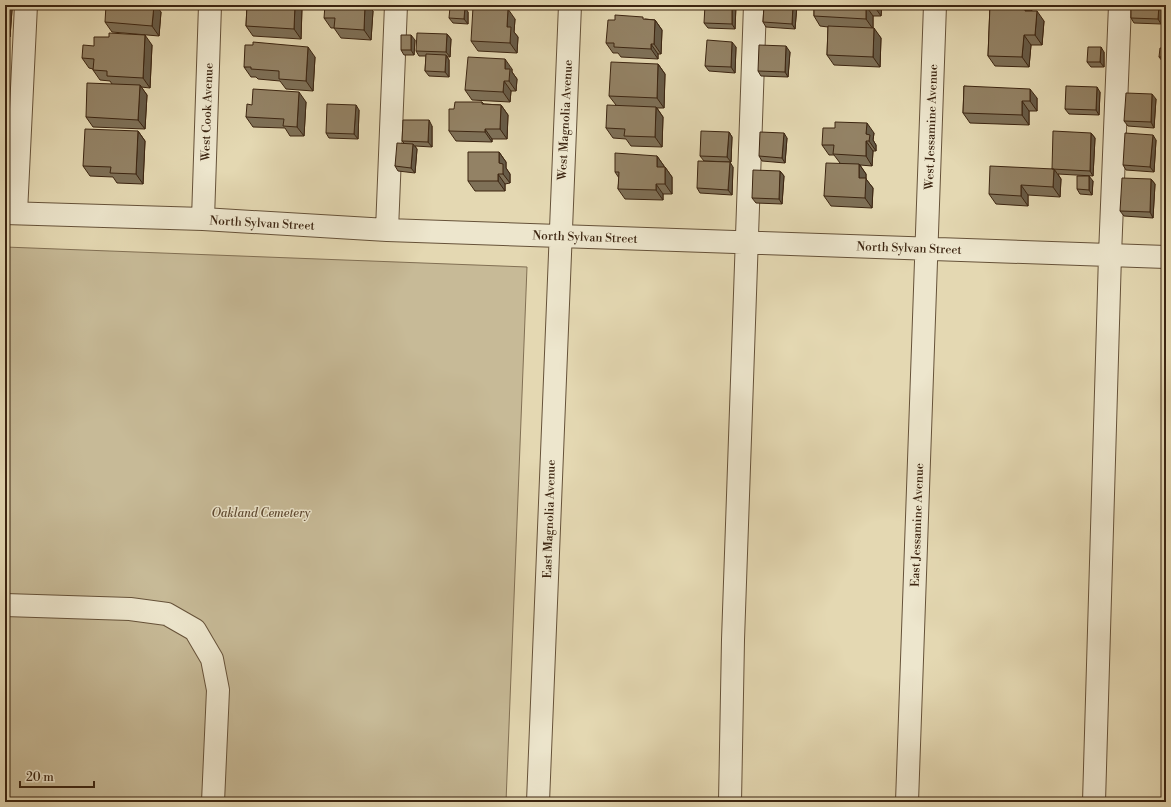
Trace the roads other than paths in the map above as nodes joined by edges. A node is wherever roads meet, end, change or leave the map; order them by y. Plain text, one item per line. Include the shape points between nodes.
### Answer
1 (26, 5) edge
2 (210, 5) edge
3 (396, 5) edge
4 (570, 5) edge
5 (755, 5) edge
6 (935, 5) edge
7 (1120, 5) edge
8 (11, 213) edge
9 (203, 219) junction
10 (387, 230) junction
11 (560, 236) junction
12 (747, 242) junction
13 (927, 249) junction
14 (1110, 255) junction
15 (1166, 257) edge
16 (5, 604) edge
17 (212, 802) edge
18 (538, 802) edge
19 (730, 802) edge
20 (907, 802) edge
21 (1094, 802) edge

1 - 8 street
2 - 9 street, West Cook Avenue
3 - 10 street
4 - 11 street, West Magnolia Avenue
5 - 12 street
6 - 13 street, West Jessamine Avenue
7 - 14 street
8 - 9 street, North Sylvan Street
9 - 10 street, North Sylvan Street
10 - 11 street, North Sylvan Street
11 - 12 street, North Sylvan Street
11 - 18 street, East Magnolia Avenue
12 - 13 street, North Sylvan Street
12 - 19 street via 733,632
13 - 14 street, North Sylvan Street
13 - 20 street, East Jessamine Avenue
14 - 15 street, North Sylvan Street
14 - 21 street
16 - 17 street via 130,609 167,614 195,630 212,660 218,690

